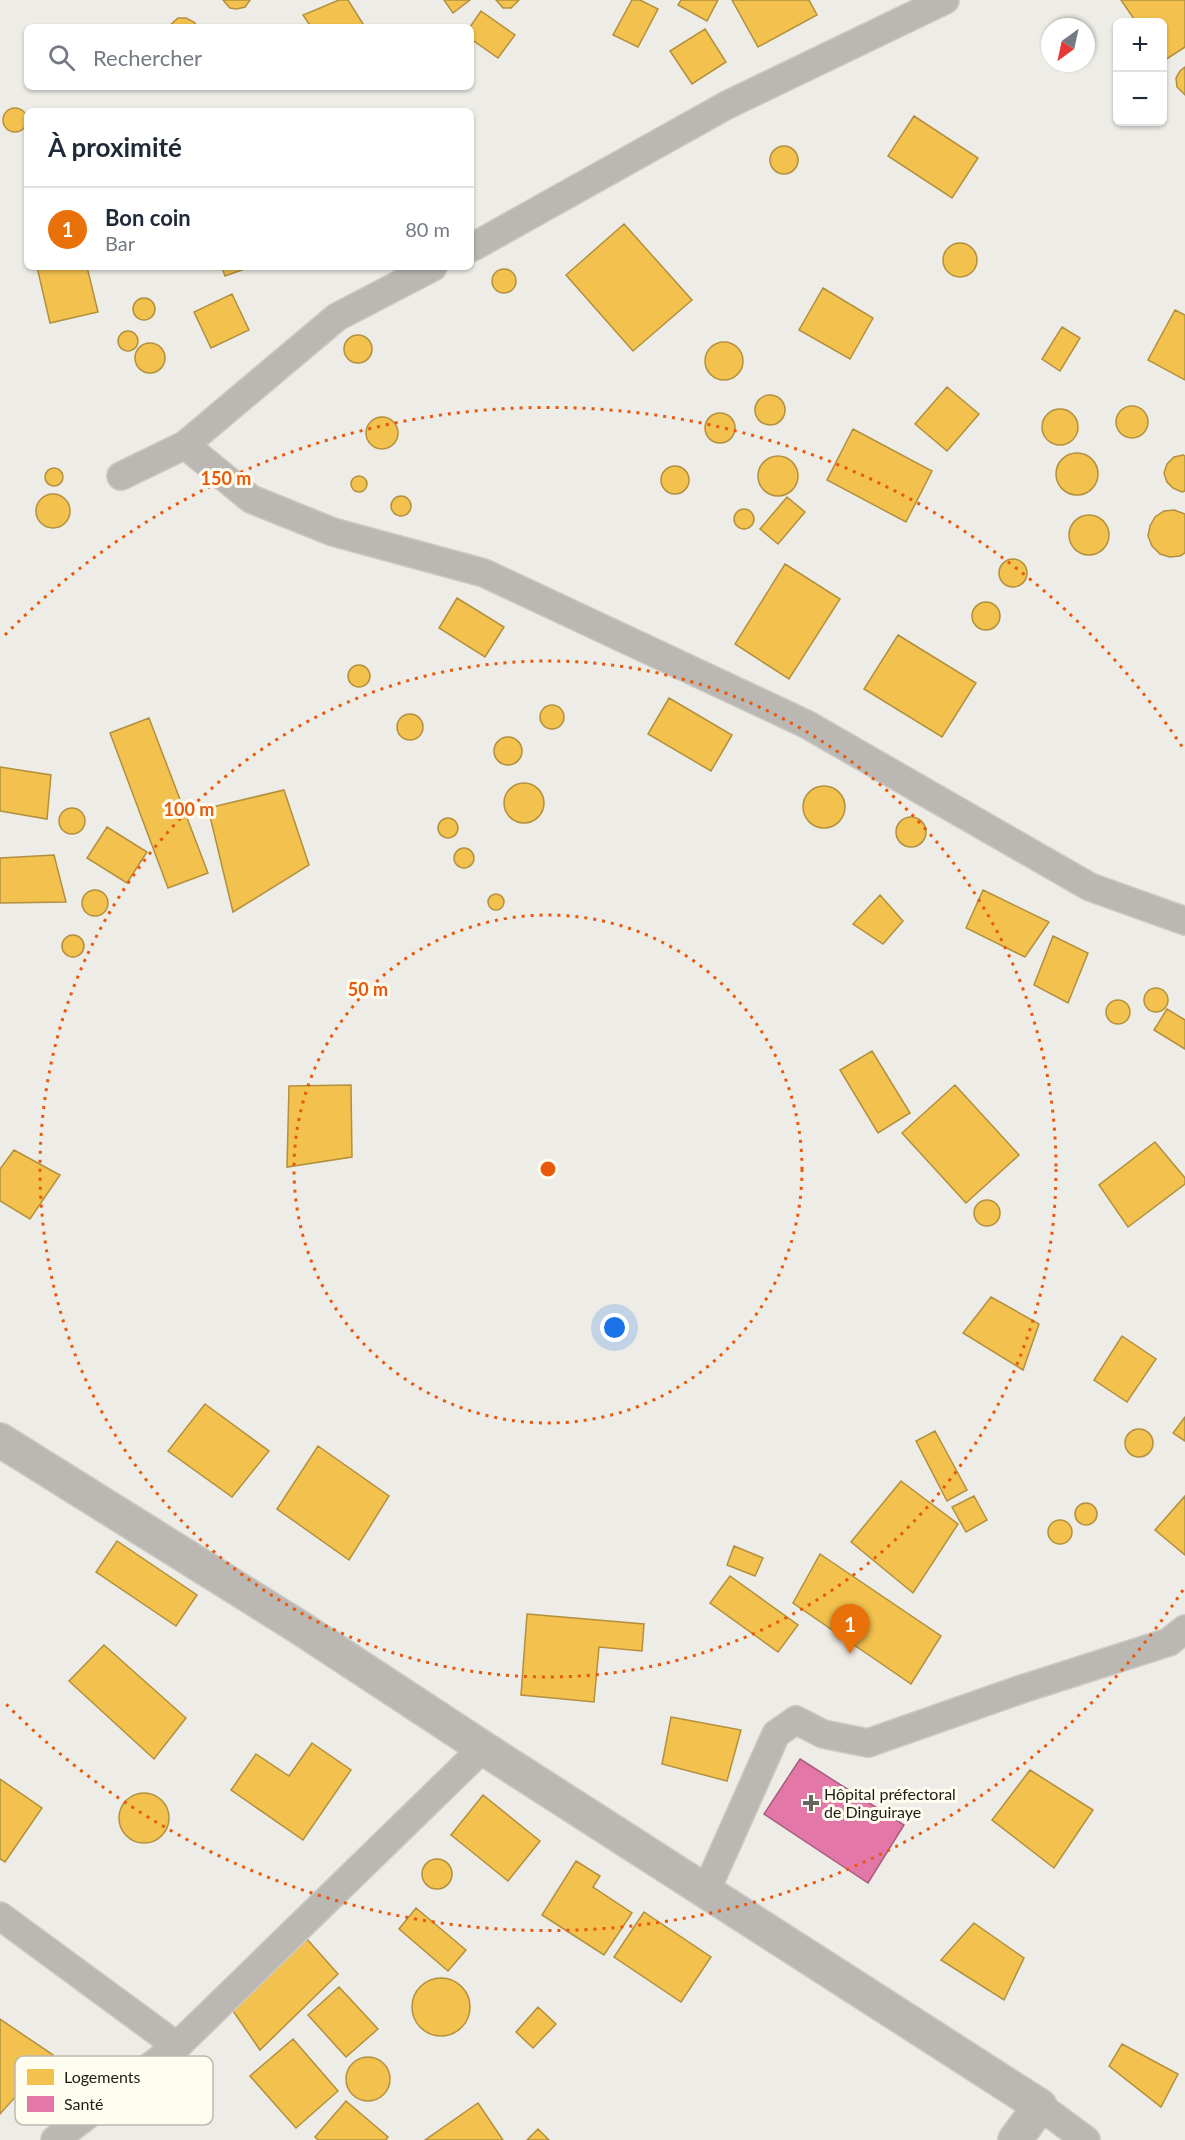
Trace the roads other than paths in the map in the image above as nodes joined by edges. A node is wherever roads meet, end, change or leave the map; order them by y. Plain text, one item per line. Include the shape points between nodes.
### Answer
1 (945, 0) edge
2 (474, 246) edge
3 (427, 270) edge
4 (186, 444) junction
5 (121, 476) dead end
6 (1185, 921) edge
7 (0, 1440) edge
8 (1185, 1629) edge
9 (483, 1748) junction
10 (706, 1891) junction
11 (0, 1916) edge
12 (177, 2046) junction
13 (164, 2056) edge
14 (1040, 2106) junction
15 (74, 2125) edge
16 (55, 2140) edge
17 (1015, 2140) edge
18 (1086, 2140) edge

1 - 2 street via 727,105
3 - 4 street via 336,317
4 - 5 street
4 - 6 street via 251,499 333,532 483,573 806,724 1090,887
7 - 9 street via 299,1627
8 - 10 street via 1169,1642 868,1743 823,1734 796,1720 776,1734
9 - 10 street
9 - 12 street
10 - 14 street
11 - 12 street
12 - 13 street
14 - 17 street
14 - 18 street
15 - 16 street

